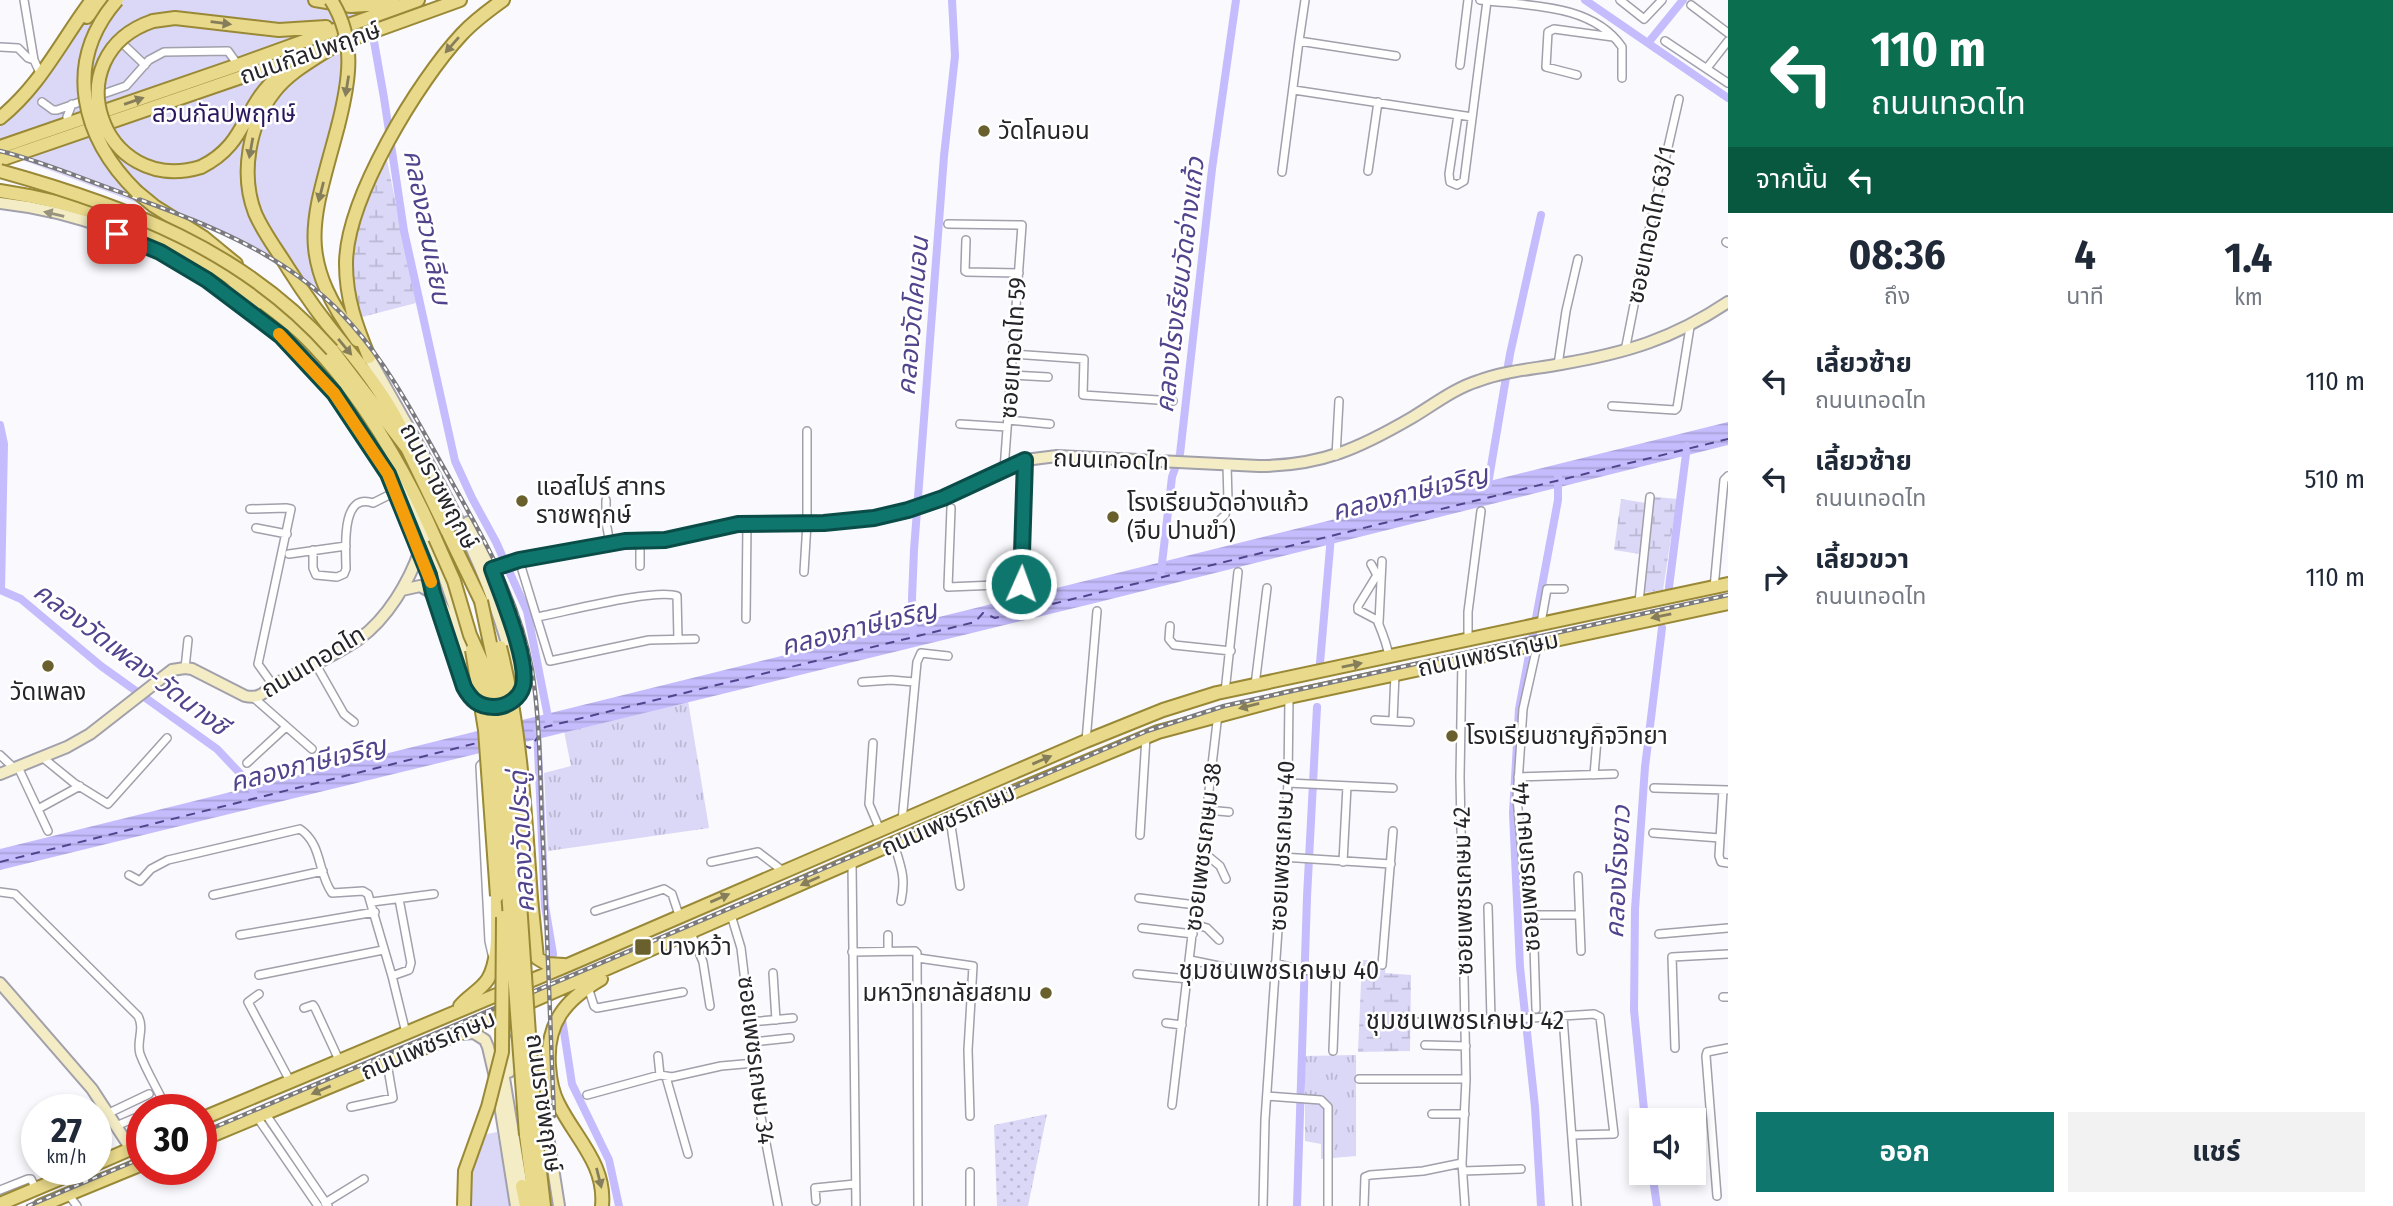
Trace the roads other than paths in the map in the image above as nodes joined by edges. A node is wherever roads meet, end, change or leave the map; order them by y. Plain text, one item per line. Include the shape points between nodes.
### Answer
1 (24, 0) edge
2 (92, 0) edge
3 (103, 0) edge
4 (117, 0) edge
5 (315, 0) edge
6 (331, 0) edge
7 (407, 0) edge
8 (418, 0) edge
9 (460, 0) edge
10 (503, 0) edge
11 (1305, 0) edge
12 (1468, 0) edge
13 (1480, 0) edge
14 (1620, 0) edge
15 (1662, 0) edge
16 (1487, 1) edge
17 (1691, 5) dead end
18 (366, 14) junction
19 (1728, 33) edge
20 (1614, 37) junction
21 (1299, 41) junction
22 (1665, 41) dead end
23 (1728, 41) edge
24 (123, 44) dead end
25 (337, 44) junction
26 (0, 47) edge
27 (60, 49) junction
28 (1396, 56) dead end
29 (34, 60) junction
30 (145, 65) junction
31 (238, 65) junction
32 (1460, 65) dead end
33 (1707, 68) junction
34 (1577, 75) dead end
35 (41, 76) junction
36 (1622, 78) dead end
37 (1728, 83) edge
38 (1294, 90) junction
39 (1679, 99) dead end
40 (43, 102) dead end
41 (1378, 102) junction
42 (72, 104) junction
43 (1458, 115) junction
44 (67, 117) dead end
45 (1472, 117) junction
46 (0, 118) edge
47 (0, 147) edge
48 (0, 160) edge
49 (0, 171) edge
50 (1368, 171) dead end
51 (1282, 172) dead end
52 (0, 191) edge
53 (0, 204) edge
54 (948, 224) dead end
55 (967, 240) dead end
56 (1578, 259) dead end
57 (1019, 273) junction
58 (207, 280) junction
59 (1728, 302) edge
60 (275, 312) junction
61 (1690, 327) junction
62 (306, 338) junction
63 (1625, 351) junction
64 (1014, 354) junction
65 (369, 357) junction
66 (1558, 365) junction
67 (1012, 375) junction
68 (1048, 377) dead end
69 (1173, 401) dead end
70 (1339, 401) dead end
71 (1612, 406) dead end
72 (1008, 423) junction
73 (960, 424) dead end
74 (1050, 424) dead end
75 (807, 431) dead end
76 (407, 448) junction
77 (1336, 456) junction
78 (1025, 460) junction
79 (1227, 465) junction
80 (1004, 471) junction
81 (388, 474) junction
82 (1728, 475) edge
83 (395, 492) junction
84 (447, 495) junction
85 (1650, 497) dead end
86 (606, 500) dead end
87 (951, 508) dead end
88 (250, 509) dead end
89 (1481, 511) dead end
90 (747, 523) junction
91 (807, 523) junction
92 (256, 528) dead end
93 (287, 534) junction
94 (1204, 535) dead end
95 (640, 540) junction
96 (610, 544) junction
97 (346, 546) junction
98 (313, 550) junction
99 (420, 550) junction
100 (289, 554) dead end
101 (1382, 561) dead end
102 (506, 564) junction
103 (1371, 564) dead end
104 (640, 566) dead end
105 (804, 572) dead end
106 (1238, 572) dead end
107 (1728, 584) edge
108 (1714, 587) junction
109 (1267, 588) dead end
110 (1564, 589) dead end
111 (401, 590) junction
112 (433, 593) junction
113 (481, 601) junction
114 (1639, 602) junction
115 (1728, 603) edge
116 (1097, 611) dead end
117 (537, 617) junction
118 (746, 620) dead end
119 (1379, 623) junction
120 (1541, 623) junction
121 (1170, 626) dead end
122 (470, 635) junction
123 (678, 639) junction
124 (695, 639) dead end
125 (1468, 639) junction
126 (188, 640) dead end
127 (1536, 643) junction
128 (1231, 651) junction
129 (948, 656) dead end
130 (1389, 658) junction
131 (1462, 659) junction
132 (315, 663) junction
133 (185, 668) junction
134 (1306, 674) junction
135 (1395, 674) junction
136 (1291, 677) junction
137 (862, 682) dead end
138 (914, 682) junction
139 (273, 685) junction
140 (1255, 685) junction
141 (1225, 692) junction
142 (1311, 692) junction
143 (1292, 696) junction
144 (254, 698) junction
145 (1218, 714) junction
146 (1375, 720) dead end
147 (1393, 721) junction
148 (354, 722) dead end
149 (1410, 722) dead end
150 (286, 727) junction
151 (1598, 728) dead end
152 (1146, 737) junction
153 (167, 738) dead end
154 (1086, 741) junction
155 (873, 743) dead end
156 (312, 749) dead end
157 (0, 755) edge
158 (42, 757) junction
159 (247, 763) dead end
160 (16, 768) junction
161 (0, 774) edge
162 (1614, 774) dead end
163 (1594, 775) junction
164 (1518, 777) junction
165 (1288, 783) junction
166 (80, 786) junction
167 (1347, 786) junction
168 (1393, 788) dead end
169 (1654, 788) dead end
170 (1725, 790) edge
171 (38, 809) junction
172 (1207, 810) junction
173 (1230, 812) dead end
174 (950, 819) junction
175 (902, 821) junction
176 (880, 830) junction
177 (48, 831) dead end
178 (1393, 831) dead end
179 (1653, 833) dead end
180 (1140, 835) dead end
181 (909, 837) junction
182 (1720, 838) junction
183 (894, 844) junction
184 (1202, 851) junction
185 (1282, 857) junction
186 (711, 862) dead end
187 (1343, 862) junction
188 (852, 863) junction
189 (1728, 863) edge
190 (1391, 864) junction
191 (323, 871) junction
192 (783, 871) junction
193 (129, 875) dead end
194 (1578, 876) dead end
195 (1226, 879) dead end
196 (507, 882) junction
197 (960, 886) dead end
198 (0, 892) edge
199 (434, 894) dead end
200 (213, 895) dead end
201 (1139, 898) dead end
202 (399, 899) junction
203 (901, 901) dead end
204 (372, 902) junction
205 (1196, 905) junction
206 (1488, 907) dead end
207 (594, 911) dead end
208 (375, 912) junction
209 (679, 915) junction
210 (731, 915) junction
211 (1533, 915) junction
212 (1578, 915) junction
213 (1194, 925) junction
214 (1142, 928) dead end
215 (1728, 928) edge
216 (691, 933) junction
217 (1193, 934) junction
218 (1659, 934) dead end
219 (240, 935) dead end
220 (888, 935) dead end
221 (1219, 940) dead end
222 (520, 941) junction
223 (666, 944) junction
224 (383, 950) junction
225 (888, 951) junction
226 (1581, 951) dead end
227 (495, 953) junction
228 (852, 953) junction
229 (1728, 954) edge
230 (537, 958) junction
231 (918, 958) junction
232 (1190, 960) junction
233 (1275, 964) junction
234 (568, 965) junction
235 (1382, 965) dead end
236 (1229, 968) dead end
237 (773, 973) dead end
238 (1138, 974) dead end
239 (259, 975) dead end
240 (393, 976) junction
241 (1188, 979) junction
242 (531, 980) junction
243 (0, 983) edge
244 (588, 987) junction
245 (683, 992) dead end
246 (258, 994) dead end
247 (512, 997) junction
248 (529, 1003) junction
249 (710, 1006) dead end
250 (304, 1008) dead end
251 (1536, 1009) dead end
252 (459, 1010) junction
253 (500, 1015) junction
254 (1563, 1017) junction
255 (793, 1018) dead end
256 (1491, 1019) junction
257 (776, 1020) junction
258 (1466, 1021) junction
259 (750, 1022) junction
260 (1412, 1022) dead end
261 (1166, 1023) dead end
262 (1182, 1025) junction
263 (406, 1032) junction
264 (452, 1036) junction
265 (790, 1038) dead end
266 (752, 1042) junction
267 (1425, 1045) dead end
268 (1466, 1046) junction
269 (1675, 1048) dead end
270 (1728, 1048) edge
271 (1333, 1051) dead end
272 (535, 1052) junction
273 (658, 1056) dead end
274 (339, 1060) junction
275 (386, 1062) junction
276 (755, 1063) junction
277 (663, 1076) junction
278 (1359, 1079) dead end
279 (1466, 1079) junction
280 (290, 1081) junction
281 (95, 1094) edge
282 (159, 1094) edge
283 (587, 1096) dead end
284 (1267, 1096) junction
285 (247, 1100) junction
286 (1172, 1105) dead end
287 (351, 1107) dead end
288 (509, 1110) junction
289 (217, 1112) edge
290 (1432, 1114) dead end
291 (261, 1115) junction
292 (970, 1115) dead end
293 (1465, 1115) junction
294 (112, 1120) edge
295 (126, 1122) edge
296 (116, 1126) junction
297 (476, 1130) dead end
298 (217, 1133) edge
299 (1573, 1135) junction
300 (126, 1136) edge
301 (531, 1136) junction
302 (688, 1154) dead end
303 (1462, 1167) junction
304 (1521, 1169) dead end
305 (126, 1170) edge
306 (970, 1172) dead end
307 (364, 1179) dead end
308 (856, 1184) junction
309 (45, 1185) edge
310 (522, 1186) joint
311 (36, 1189) junction
312 (0, 1190) edge
313 (68, 1194) junction
314 (1717, 1196) dead end
315 (816, 1201) dead end
316 (0, 1204) edge
317 (324, 1205) edge
318 (40, 1206) edge
319 (77, 1206) edge
320 (466, 1206) edge
321 (516, 1206) edge
322 (525, 1206) edge
323 (535, 1206) edge
324 (544, 1206) edge
325 (559, 1206) edge
326 (602, 1206) edge
327 (778, 1206) edge
328 (856, 1206) edge
329 (918, 1206) edge
330 (970, 1206) edge
331 (1263, 1206) edge
332 (1328, 1206) edge
333 (1364, 1206) edge
334 (1465, 1206) edge
335 (1577, 1206) edge

1 - 29 street
2 - 27 main road
3 - 27 main road
4 - 62 main road, bridge via 100,23 84,77 90,121 104,153 137,192 228,257
5 - 18 main road
6 -> 65 main road, bridge via 345,30 349,59 347,88 316,211 315,255 332,303
7 - 18 main road
8 - 18 main road, ถนนกัลปพฤกษ์
9 - 25 main road, ถนนกัลปพฤกษ์
10 -> 65 main road via 443,55 387,145 356,212 348,238 347,290
11 - 21 street
12 - 32 street
13 - 16 street
14 - 15 street via 1644,19
16 - 20 street via 1577,13
16 - 45 street
17 - 19 street
25 -> 18 main road, bridge via 272,81 229,148 201,167 168,171 138,162 119,148 102,121 98,88 106,60 122,38 138,27 174,18 293,30
18 - 31 main road, ถนนกัลปพฤกษ์
20 - 34 street via 1548,32 1546,67
20 - 36 street via 1623,50
21 - 28 street
21 - 38 street
22 - 33 street
23 - 33 street
24 - 30 street
25 - 48 main road, ถนนกัลปพฤกษ์
25 -> 76 main road via 289,76 269,100 251,143 249,190 267,234 310,302 374,385 397,421
26 - 29 street via 18,48
27 - 35 main road
29 - 35 street
30 - 31 street via 164,52 220,50 228,51
30 - 42 street via 126,86
47 -> 31 main road, ถนนกัลปพฤกษ์
33 - 37 street
35 - 46 main road
38 - 41 street
38 - 51 street
39 - 63 street, ซอยเทอดไท 63/1
40 - 42 street via 55,110
41 - 43 street
41 - 50 street
42 - 44 street
43 - 45 street
43 - 45 street via 1449,174 1450,182 1457,185 1464,181
49 - 76 main road, ถนนราชพฤกษ์, bridge via 133,214 215,253 307,322
52 - 60 main road, ถนนราชพฤกษ์ via 65,205 175,245 215,267
58 -> 53 main road, ถนนราชพฤกษ์ via 160,252 99,226
54 - 57 street, ซอยเทอดไท 59 via 1022,225
55 - 57 street via 965,271
56 - 66 street
57 - 64 street, ซอยเทอดไท 59
58 - 60 main road
58 - 81 main road, ถนนราชพฤกษ์ via 281,336 329,387
59 - 61 main road, ถนนเทอดไท
60 - 62 main road, ถนนราชพฤกษ์
61 - 63 main road, ถนนเทอดไท
61 - 71 street via 1675,410
62 - 122 main road, ถนนราชพฤกษ์, bridge via 345,383 419,501 454,581
63 - 66 main road, ถนนเทอดไท
64 - 67 street, ซอยเทอดไท 59
64 - 69 street via 1084,359 1083,396
65 - 84 main road, ถนนราชพฤกษ์
66 - 77 main road, ถนนเทอดไท via 1477,381
67 - 68 street
67 - 72 street, ซอยเทอดไท 59
70 - 77 street
72 - 73 street
72 - 74 street
72 - 80 street, ซอยเทอดไท 59
75 - 91 street
76 - 113 main road, ถนนราชพฤกษ์
77 - 79 main road, ถนนเทอดไท via 1283,466
78 - 79 main road, ถนนเทอดไท via 1057,456
78 - 80 main road, ถนนเทอดไท
78 - 87 street via 1021,584 948,587
79 - 94 street via 1224,514
80 - 91 main road, ถนนเทอดไท via 908,510 874,518
81 - 83 main road
81 - 84 main road, ถนนราชพฤกษ์ via 399,486 441,568 475,687 483,694 500,695 516,681 509,648 480,563
82 - 108 street
83 - 97 street via 373,503 355,505
83 - 99 main road
84 - 102 main road
85 - 114 street
86 - 96 street
88 - 93 street via 290,509
89 - 125 street
90 - 91 main road, ถนนเทอดไท
90 - 95 main road, ถนนเทอดไท via 665,540
90 - 118 street
91 - 105 street
92 - 93 street
93 - 139 street via 258,664
95 - 96 main road, ถนนเทอดไท
95 - 104 street
96 - 102 main road, ถนนเทอดไท
97 - 98 street
97 - 98 street via 345,572 337,577 314,573
98 - 100 street
99 - 111 main road, ถนนเทอดไท
99 - 112 main road
101 - 119 street
102 - 112 main road via 523,685 513,701 499,707 475,702 464,687 444,608
102 - 117 street
103 - 119 street via 1376,578 1357,606
106 - 128 street
107 - 108 main road, ถนนเพชรเกษม
108 - 114 main road, ถนนเพชรเกษม
109 - 140 street
110 - 120 street via 1547,589
111 - 112 main road via 420,586
111 - 132 main road, ถนนเทอดไท via 360,638
113 - 230 main road, bridge via 498,640 515,716
113 - 301 main road, ถนนราชพฤกษ์, bridge via 510,756
114 - 120 main road, ถนนเพชรเกษม
115 -> 127 main road, ถนนเพชรเกษม
116 - 154 street
117 - 123 street via 550,661 649,640
117 - 123 street via 672,594 678,602
119 - 130 street
120 - 125 main road, ถนนเพชรเกษม
121 - 128 street via 1174,645
122 - 196 main road, ถนนราชพฤกษ์, bridge via 489,686 494,718
122 - 227 main road, bridge via 485,730 497,896
123 - 124 street
125 - 130 main road, ถนนเพชรเกษม
126 - 133 street
127 - 131 main road, ถนนเพชรเกษม
127 - 164 street, ซอยเพชรเกษม 44 via 1523,709
128 - 141 street
129 - 138 street via 921,653
134 -> 130 main road, ถนนเพชรเกษม
131 - 135 main road, ถนนเพชรเกษม
131 - 258 street, ซอยเพชรเกษม 42
132 - 139 main road, ถนนเทอดไท
132 - 148 street via 344,714
133 - 144 main road, ถนนเทอดไท
133 - 158 main road via 172,670 90,734
134 - 136 main road, ถนนเพชรเกษม
134 - 142 main road
135 - 142 main road, ถนนเพชรเกษม
135 - 147 street
136 - 140 main road, ถนนเพชรเกษม
136 - 143 main road via 1296,686
137 - 138 street
138 - 175 street
139 - 144 main road, ถนนเทอดไท
140 - 141 main road, ถนนเพชรเกษม
141 - 154 main road, ถนนเพชรเกษม via 1163,710
142 - 143 main road, ถนนเพชรเกษม
143 -> 145 main road, ถนนเพชรเกษม
143 - 165 street, ซอยเพชรเกษม 40
144 - 150 street
145 - 152 main road, ถนนเพชรเกษม
145 - 172 street, ซอยเพชรเกษม 38
146 - 147 street
147 - 149 street
150 - 156 street
150 - 159 street
151 - 163 street
152 - 174 main road, ถนนเพชรเกษม
152 - 180 street
153 - 166 street via 110,804
175 -> 154 main road, ถนนเพชรเกษม
155 - 176 street via 869,804
157 - 160 street
158 - 160 main road
158 - 166 street
160 - 161 main road
160 - 171 street
162 - 163 street
163 - 164 street
164 - 211 street, ซอยเพชรเกษม 44 via 1524,874
165 - 167 street
165 - 185 street, ซอยเพชรเกษม 40
166 - 171 street
167 - 168 street
167 - 187 street
169 - 170 street
170 - 182 street
171 - 177 street
172 - 173 street
172 - 184 street, ซอยเพชรเกษม 38
174 - 181 main road, ถนนเพชรเกษม
174 - 197 street
175 - 176 main road, ถนนเพชรเกษม
175 - 181 main road
176 - 192 main road, ถนนเพชรเกษม
178 - 190 street
179 - 182 street
181 - 183 main road, ถนนเพชรเกษม
182 - 189 street via 1719,859
183 - 188 main road, ถนนเพชรเกษม
183 - 203 street via 904,874
184 - 195 street via 1220,866
184 - 205 street, ซอยเพชรเกษม 38
185 - 187 street
185 - 233 street, ซอยเพชรเกษม 40
186 - 192 street via 758,852
187 - 190 street
188 -> 210 main road, ถนนเพชรเกษม
188 - 228 street
190 - 235 street
191 - 193 street via 312,839 300,829 168,860 140,881
191 - 200 street
191 - 204 street via 332,893 366,892
209 -> 192 main road, ถนนเพชรเกษม
194 - 212 street
196 - 301 main road, ถนนราชพฤกษ์, bridge
196 - 320 main road, bridge via 502,1052 465,1171
198 - 282 street via 15,894 138,1016 141,1055
199 - 202 street
201 - 205 street
202 - 204 street
202 - 240 street via 411,963 409,970
204 - 208 street
205 - 213 street, ซอยเพชรเกษม 38
206 - 256 street
207 - 209 street via 664,889 672,894
208 - 219 street
208 - 224 street
209 - 234 main road, ถนนเพชรเกษม
210 - 216 main road, ถนนเพชรเกษม
210 - 259 street, ซอยเพชรเกษม 34 via 741,948
211 - 212 street
211 - 251 street, ซอยเพชรเกษม 44
212 - 226 street
213 - 217 street, ซอยเพชรเกษม 38
213 - 221 street via 1207,928
214 - 217 street
215 - 218 street
216 - 223 main road, ถนนเพชรเกษม
216 - 249 street via 703,962
217 - 232 street, ซอยเพชรเกษม 38
220 - 225 street
222 - 227 street via 523,952 514,961
222 - 227 street via 508,764 497,757 481,766 489,941
222 - 230 street
223 - 244 main road
223 - 248 main road, ถนนเพชรเกษม
224 - 239 street
224 - 240 street
225 - 228 street
225 - 231 street via 915,951
227 - 252 main road via 487,981
228 - 308 street
229 - 269 street via 1672,957
230 - 234 main road via 553,966
231 - 292 street via 973,966
231 - 329 street
232 - 236 street
232 - 241 street, ซอยเพชรเกษม 38
233 - 271 street via 1336,973
233 - 284 street, ซอยเพชรเกษม 40
234 - 242 main road, ถนนเพชรเกษม
237 - 257 street
238 - 241 street
240 - 263 street
241 - 262 street, ซอยเพชรเกษม 38
242 - 247 main road
242 - 252 main road, ถนนเพชรเกษม
243 - 281 main road
244 - 245 street via 597,1008
244 -> 326 main road via 555,1022 548,1053 557,1102 597,1168
246 - 280 street via 248,1002
247 - 248 main road, ถนนราชพฤกษ์
247 - 252 main road
247 - 253 main road
248 - 253 main road, ถนนเพชรเกษม
248 - 272 main road, ถนนราชพฤกษ์
250 - 274 street via 315,1007
252 - 263 main road, ถนนเพชรเกษม
253 - 264 main road, ถนนเพชรเกษม
253 - 288 main road via 497,1033
254 - 256 street
254 - 299 street
254 - 299 street via 1600,1017 1615,1131 1611,1135
255 - 257 street
256 - 258 street
257 - 259 street
258 - 260 street
258 - 268 street, ซอยเพชรเกษม 42
259 - 266 street, ซอยเพชรเกษม 34
261 - 262 street
262 - 286 street, ซอยเพชรเกษม 38
263 - 274 main road, ถนนเพชรเกษม
264 - 275 main road, ถนนเพชรเกษม
264 - 321 main road, ถนนราชพฤกษ์ via 474,1033 485,1040
265 - 266 street
266 - 276 street, ซอยเพชรเกษม 34
267 - 268 street
268 - 279 street, ซอยเพชรเกษม 42
270 - 314 street via 1706,1056
272 - 288 main road via 522,1036 510,1046
272 - 325 main road, ถนนราชพฤกษ์
273 - 277 street
274 - 280 main road, ถนนเพชรเกษม
275 - 287 street via 393,1100
275 -> 291 main road, ถนนเพชรเกษม
276 - 277 street
276 - 327 street, ซอยเพชรเกษม 34
277 - 283 street
277 - 302 street
278 - 279 street
279 - 293 street, ซอยเพชรเกษม 42
280 - 285 main road, ถนนเพชรเกษม
284 - 331 street, ซอยเพชรเกษม 40
284 - 332 street via 1321,1100 1328,1107
285 - 289 main road, ถนนเพชรเกษม
285 - 291 main road
288 - 310 main road
290 - 293 street
291 - 298 main road, ถนนเพชรเกษม
291 - 317 street
293 - 303 street, ซอยเพชรเกษม 42
294 - 296 main road
295 - 296 street
296 - 300 main road
297 - 320 street
299 - 335 street
301 - 323 main road, ถนนราชพฤกษ์
301 - 324 main road, ถนนราชพฤกษ์
303 - 304 street
303 - 333 street via 1365,1177
303 - 334 street, ซอยเพชรเกษม 42
305 - 313 main road
306 - 330 street
307 - 317 street
308 - 315 street via 816,1188
308 - 328 street
309 - 311 main road
310 - 322 main road
311 - 312 street via 28,1179
311 - 316 main road
313 - 318 main road
313 - 319 street

